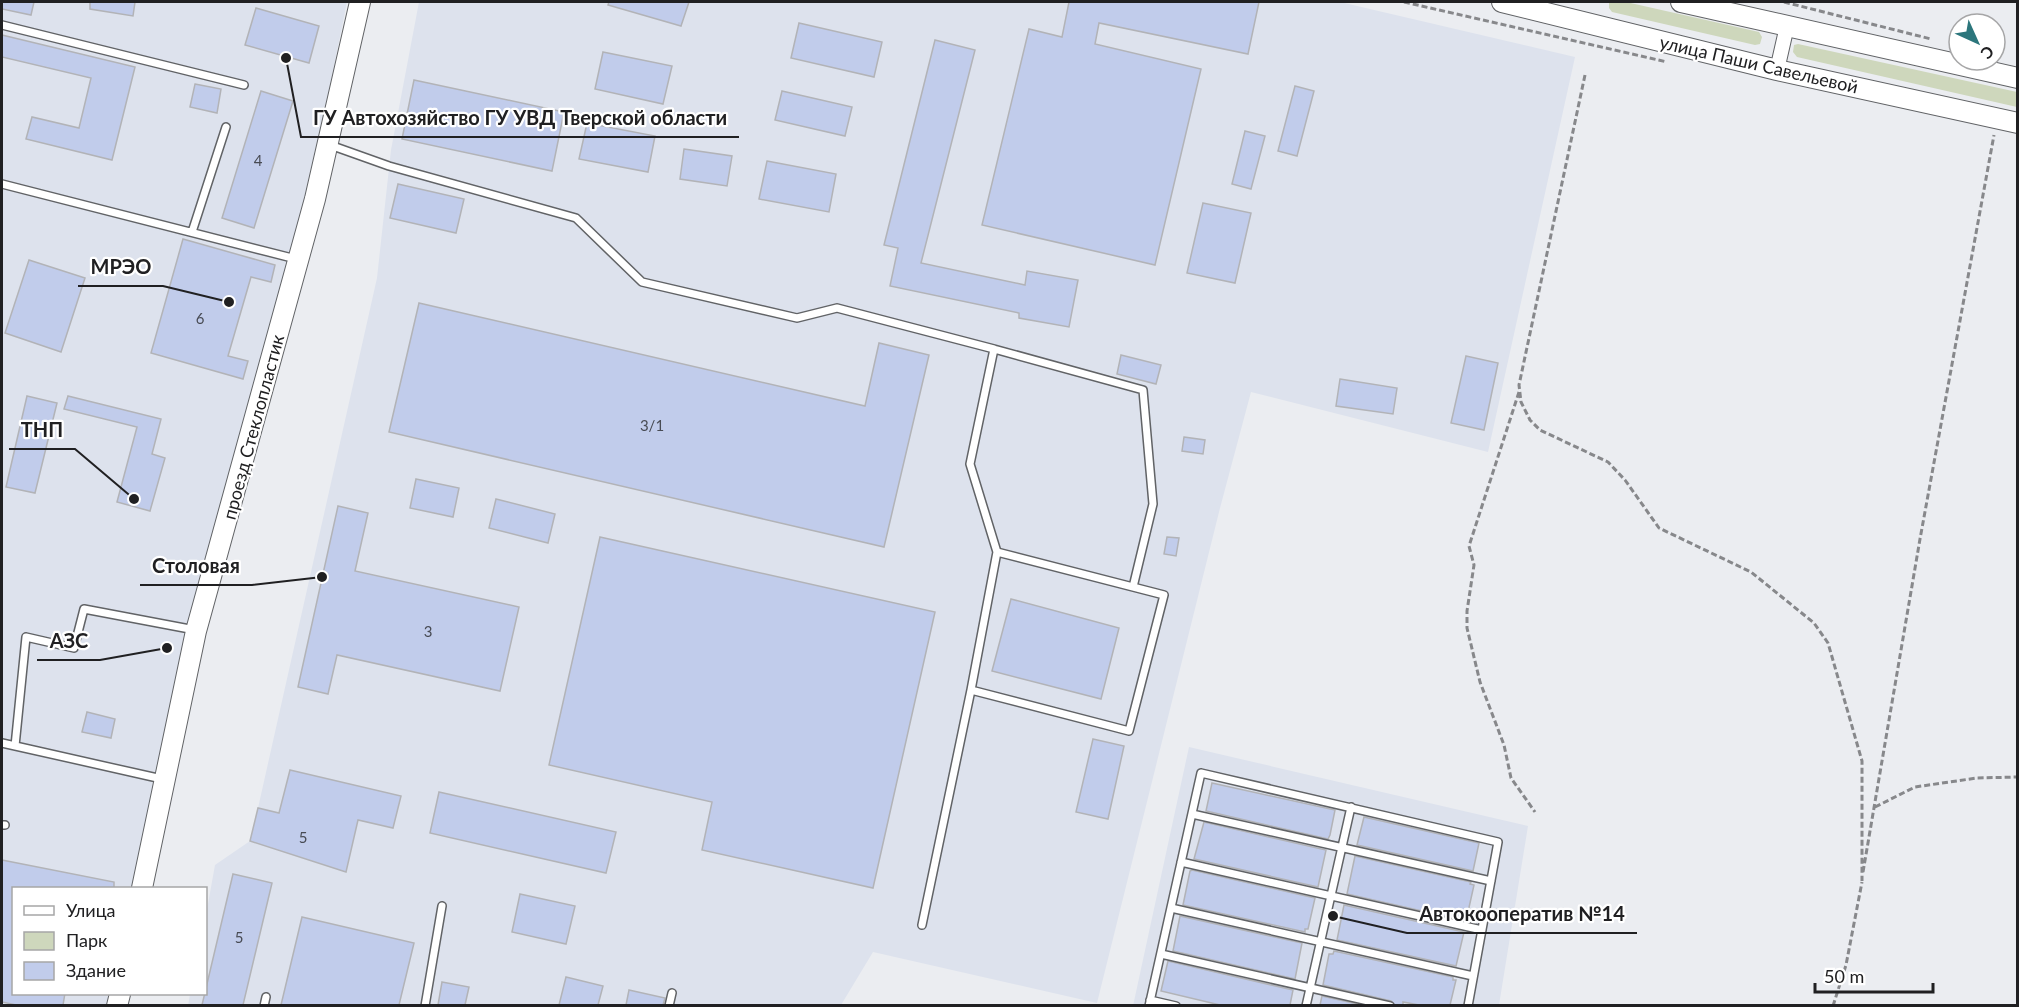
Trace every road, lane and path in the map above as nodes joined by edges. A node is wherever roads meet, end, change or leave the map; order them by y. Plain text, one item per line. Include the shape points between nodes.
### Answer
1 (360, 2) edge
2 (1502, 2) edge
3 (1681, 2) edge
4 (1784, 2) edge
5 (2, 25) edge
6 (1787, 26) junction
7 (1936, 40) dead end
8 (1777, 70) junction
9 (1585, 75) dead end
10 (2018, 78) edge
11 (244, 85) dead end
12 (2018, 123) edge
13 (226, 127) dead end
14 (1995, 133) dead end
15 (328, 144) junction
16 (2, 183) edge
17 (192, 232) junction
18 (299, 260) junction
19 (994, 349) junction
20 (1519, 391) junction
21 (997, 552) junction
22 (1133, 586) junction
23 (196, 631) junction
24 (971, 690) junction
25 (2, 743) edge
26 (15, 746) junction
27 (2018, 777) edge
28 (165, 780) junction
29 (1351, 807) junction
30 (1875, 807) junction
31 (1535, 812) dead end
32 (1192, 814) junction
33 (1342, 848) junction
34 (1181, 862) junction
35 (1491, 881) junction
36 (1862, 881) junction
37 (142, 887) edge
38 (1331, 896) junction
39 (442, 906) dead end
40 (1171, 908) junction
41 (922, 925) dead end
42 (1482, 930) junction
43 (1320, 941) junction
44 (1161, 954) junction
45 (1473, 976) junction
46 (1310, 987) junction
47 (672, 993) dead end
48 (266, 997) dead end
49 (1150, 1003) edge
50 (264, 1005) edge
51 (425, 1005) edge
52 (669, 1005) edge
53 (1176, 1005) edge
54 (1306, 1005) edge
55 (1390, 1005) edge
56 (1468, 1005) edge
57 (1833, 1005) edge

1 - 15 street, проезд Стеклопластик
2 - 8 street, улица Паши Савельевой
3 - 6 street
4 - 7 path
5 - 11 lane
6 - 8 street
6 - 10 street
8 - 12 street, улица Паши Савельевой
9 - 20 path
13 - 17 lane
14 - 30 path
15 - 18 street, проезд Стеклопластик
15 - 19 lane via 389,166 576,218 642,282 797,318 837,308
16 - 17 lane
17 - 18 lane
18 - 23 street, проезд Стеклопластик
19 - 21 lane via 970,464
19 - 22 lane via 1143,390 1154,504
20 - 31 path via 1469,546 1474,565 1467,628 1511,778
20 - 36 path via 1530,420 1540,430 1608,462 1659,528 1751,572 1814,623 1828,643 1862,761
21 - 22 lane
21 - 24 lane
22 - 24 lane via 1164,595 1129,731
23 - 26 lane via 84,609 74,648 26,638
23 - 28 street, проезд Стеклопластик
24 - 41 lane
25 - 26 lane
26 - 28 lane
27 - 30 path via 1915,787
28 - 37 street, проезд Стеклопластик
29 - 32 lane via 1201,773
29 - 33 lane
29 - 35 lane via 1498,842
30 - 36 path
32 - 33 lane
32 - 34 lane
33 - 35 lane
33 - 38 lane
34 - 38 lane
34 - 40 lane
35 - 42 lane
36 - 57 path via 1846,965
38 - 42 lane
38 - 43 lane
39 - 51 lane
40 - 43 lane
40 - 44 lane
42 - 45 lane
43 - 45 lane
43 - 46 lane
44 - 46 lane
44 - 49 lane
45 - 56 lane
46 - 54 lane
46 - 55 lane
47 - 52 lane
48 - 50 lane
49 - 53 lane

